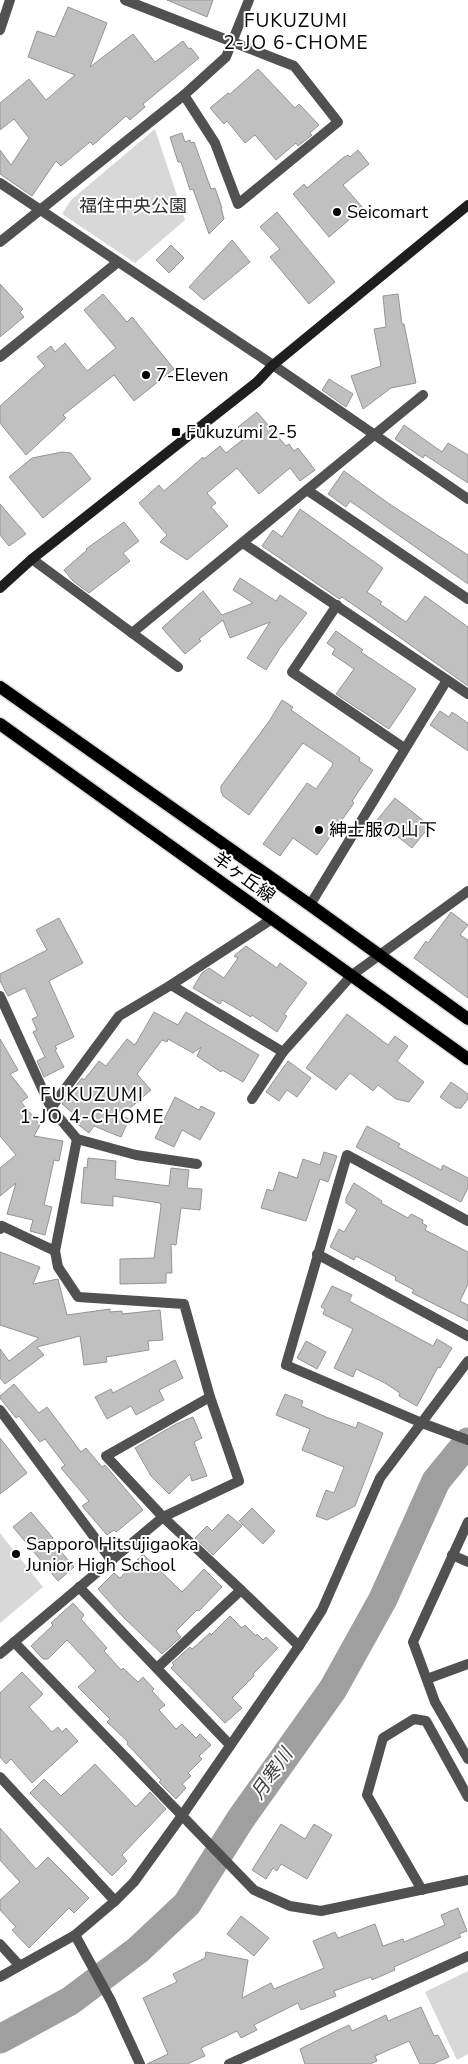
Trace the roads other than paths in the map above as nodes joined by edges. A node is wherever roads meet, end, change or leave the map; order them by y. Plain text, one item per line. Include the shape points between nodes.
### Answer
1 (10, 0) edge
2 (125, 0) edge
3 (249, 0) edge
4 (0, 30) edge
5 (232, 43) junction
6 (184, 95) junction
7 (0, 183) edge
8 (468, 205) edge
9 (40, 210) junction
10 (0, 242) edge
11 (118, 262) junction
12 (0, 357) edge
13 (273, 365) junction
14 (423, 395) dead end
15 (375, 435) junction
16 (307, 490) junction
17 (468, 498) edge
18 (243, 543) junction
19 (32, 559) junction
20 (0, 588) edge
21 (468, 599) edge
22 (337, 605) junction
23 (132, 633) junction
24 (178, 667) dead end
25 (447, 680) junction
26 (0, 686) edge
27 (468, 694) edge
28 (0, 724) edge
29 (404, 748) junction
30 (467, 894) edge
31 (310, 905) junction
32 (272, 919) junction
33 (380, 955) junction
34 (352, 975) junction
35 (171, 985) junction
36 (0, 996) edge
37 (468, 1018) edge
38 (283, 1052) junction
39 (468, 1059) edge
40 (252, 1099) dead end
41 (51, 1108) junction
42 (77, 1140) junction
43 (197, 1164) dead end
44 (468, 1221) edge
45 (1, 1227) edge
46 (55, 1251) junction
47 (317, 1254) junction
48 (468, 1336) edge
49 (468, 1361) edge
50 (210, 1397) junction
51 (0, 1410) edge
52 (422, 1423) junction
53 (468, 1440) edge
54 (163, 1517) junction
55 (468, 1522) edge
56 (452, 1555) junction
57 (112, 1560) junction
58 (468, 1562) edge
59 (79, 1587) junction
60 (241, 1590) junction
61 (14, 1642) junction
62 (299, 1646) junction
63 (0, 1654) edge
64 (468, 1664) edge
65 (158, 1668) junction
66 (427, 1679) junction
67 (230, 1745) junction
68 (468, 1759) edge
69 (0, 1777) edge
70 (468, 1797) edge
71 (182, 1817) junction
72 (468, 1880) edge
73 (422, 1890) junction
74 (115, 1901) junction
75 (75, 1935) junction
76 (0, 1944) edge
77 (468, 1956) edge
78 (20, 1965) junction
79 (0, 1977) edge
80 (140, 2064) edge
81 (229, 2064) edge

1 - 4 street
2 - 5 street
3 - 5 street
5 - 6 street via 226,57
5 - 6 street via 294,66 338,122 238,204 215,143
6 - 9 street
7 - 9 street
8 - 13 street
9 - 10 street
9 - 11 street
11 - 12 street
11 - 13 street
13 - 15 street
13 - 19 street via 257,382
14 - 15 street
15 - 16 street
15 - 17 street
16 - 18 street
16 - 21 street
18 - 22 street
18 - 23 street
19 - 20 street
19 - 23 street
22 - 25 street
22 - 29 street via 292,672
23 - 24 street
25 - 27 street
25 - 29 street
26 - 31 main road, 羊ヶ丘線
28 - 32 main road, 羊ヶ丘線
29 - 31 street
30 - 33 street
31 - 33 main road, 羊ヶ丘線
32 - 34 main road, 羊ヶ丘線
32 - 35 street
33 - 34 street
33 - 37 main road, 羊ヶ丘線
34 - 38 street
34 - 39 main road, 羊ヶ丘線
35 - 38 street
35 - 41 street via 119,1016
36 - 41 street
38 - 40 street
41 - 42 street
42 - 43 street via 136,1155
42 - 46 street
44 - 47 street via 347,1155
45 - 46 street
46 - 50 street via 58,1267 78,1297 184,1304
47 - 48 street
47 - 52 street via 286,1365
49 - 52 street
50 - 54 street via 239,1481
50 - 54 street via 106,1456
51 - 57 street
52 - 53 street
52 - 62 street via 380,1478 322,1610
54 - 57 street
54 - 60 street
55 - 56 street
56 - 58 street
56 - 66 street via 413,1642
57 - 59 street
59 - 61 street
59 - 65 street
60 - 62 street
60 - 65 street
61 - 63 street
61 - 71 street
62 - 67 street
64 - 66 street
65 - 67 street
66 - 68 street via 435,1702
67 - 71 street
69 - 74 street
70 - 73 street via 426,1721 414,1719 383,1738 367,1794
71 - 73 street via 254,1890 290,1906 320,1911
71 - 74 street via 134,1882
72 - 73 street
74 - 75 street
75 - 78 street
75 - 80 street
76 - 78 street
77 - 81 street
78 - 79 street

